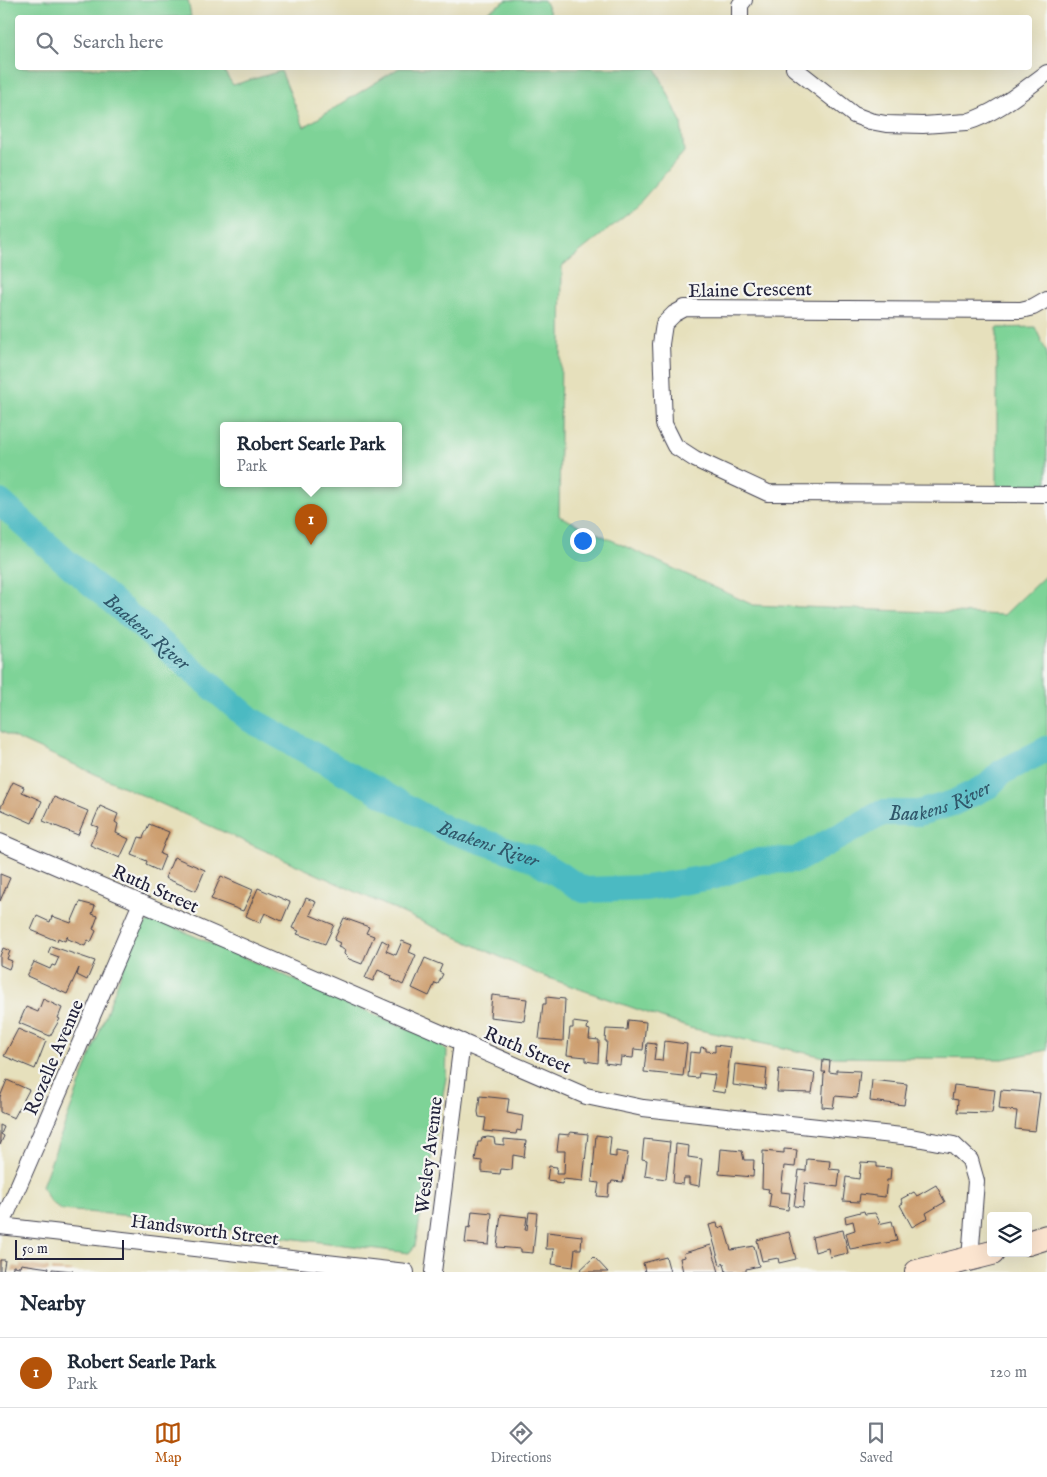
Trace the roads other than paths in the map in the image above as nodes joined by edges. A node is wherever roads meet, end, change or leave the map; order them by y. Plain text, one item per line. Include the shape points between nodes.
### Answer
1 (797, 70) edge
2 (1047, 73) edge
3 (1047, 299) edge
4 (1047, 494) edge
5 (0, 842) edge
6 (141, 903) junction
7 (462, 1042) junction
8 (0, 1226) edge
9 (1047, 1237) edge
10 (1032, 1242) edge
11 (981, 1256) edge
12 (406, 1272) edge
13 (433, 1272) edge
14 (917, 1272) edge

1 - 2 street via 854,115 886,124 967,122 992,112
3 - 4 street, Elaine Crescent via 1021,310 685,308 664,324 661,344 664,424 675,446 694,459 768,493
5 - 6 street, Ruth Street
6 - 7 street, Ruth Street
6 - 8 street, Rozelle Avenue
7 - 11 street, Ruth Street via 586,1096 612,1103 954,1145 970,1160 976,1180
7 - 13 street, Wesley Avenue
8 - 12 street, Handsworth Street
9 - 10 street
11 - 14 street

